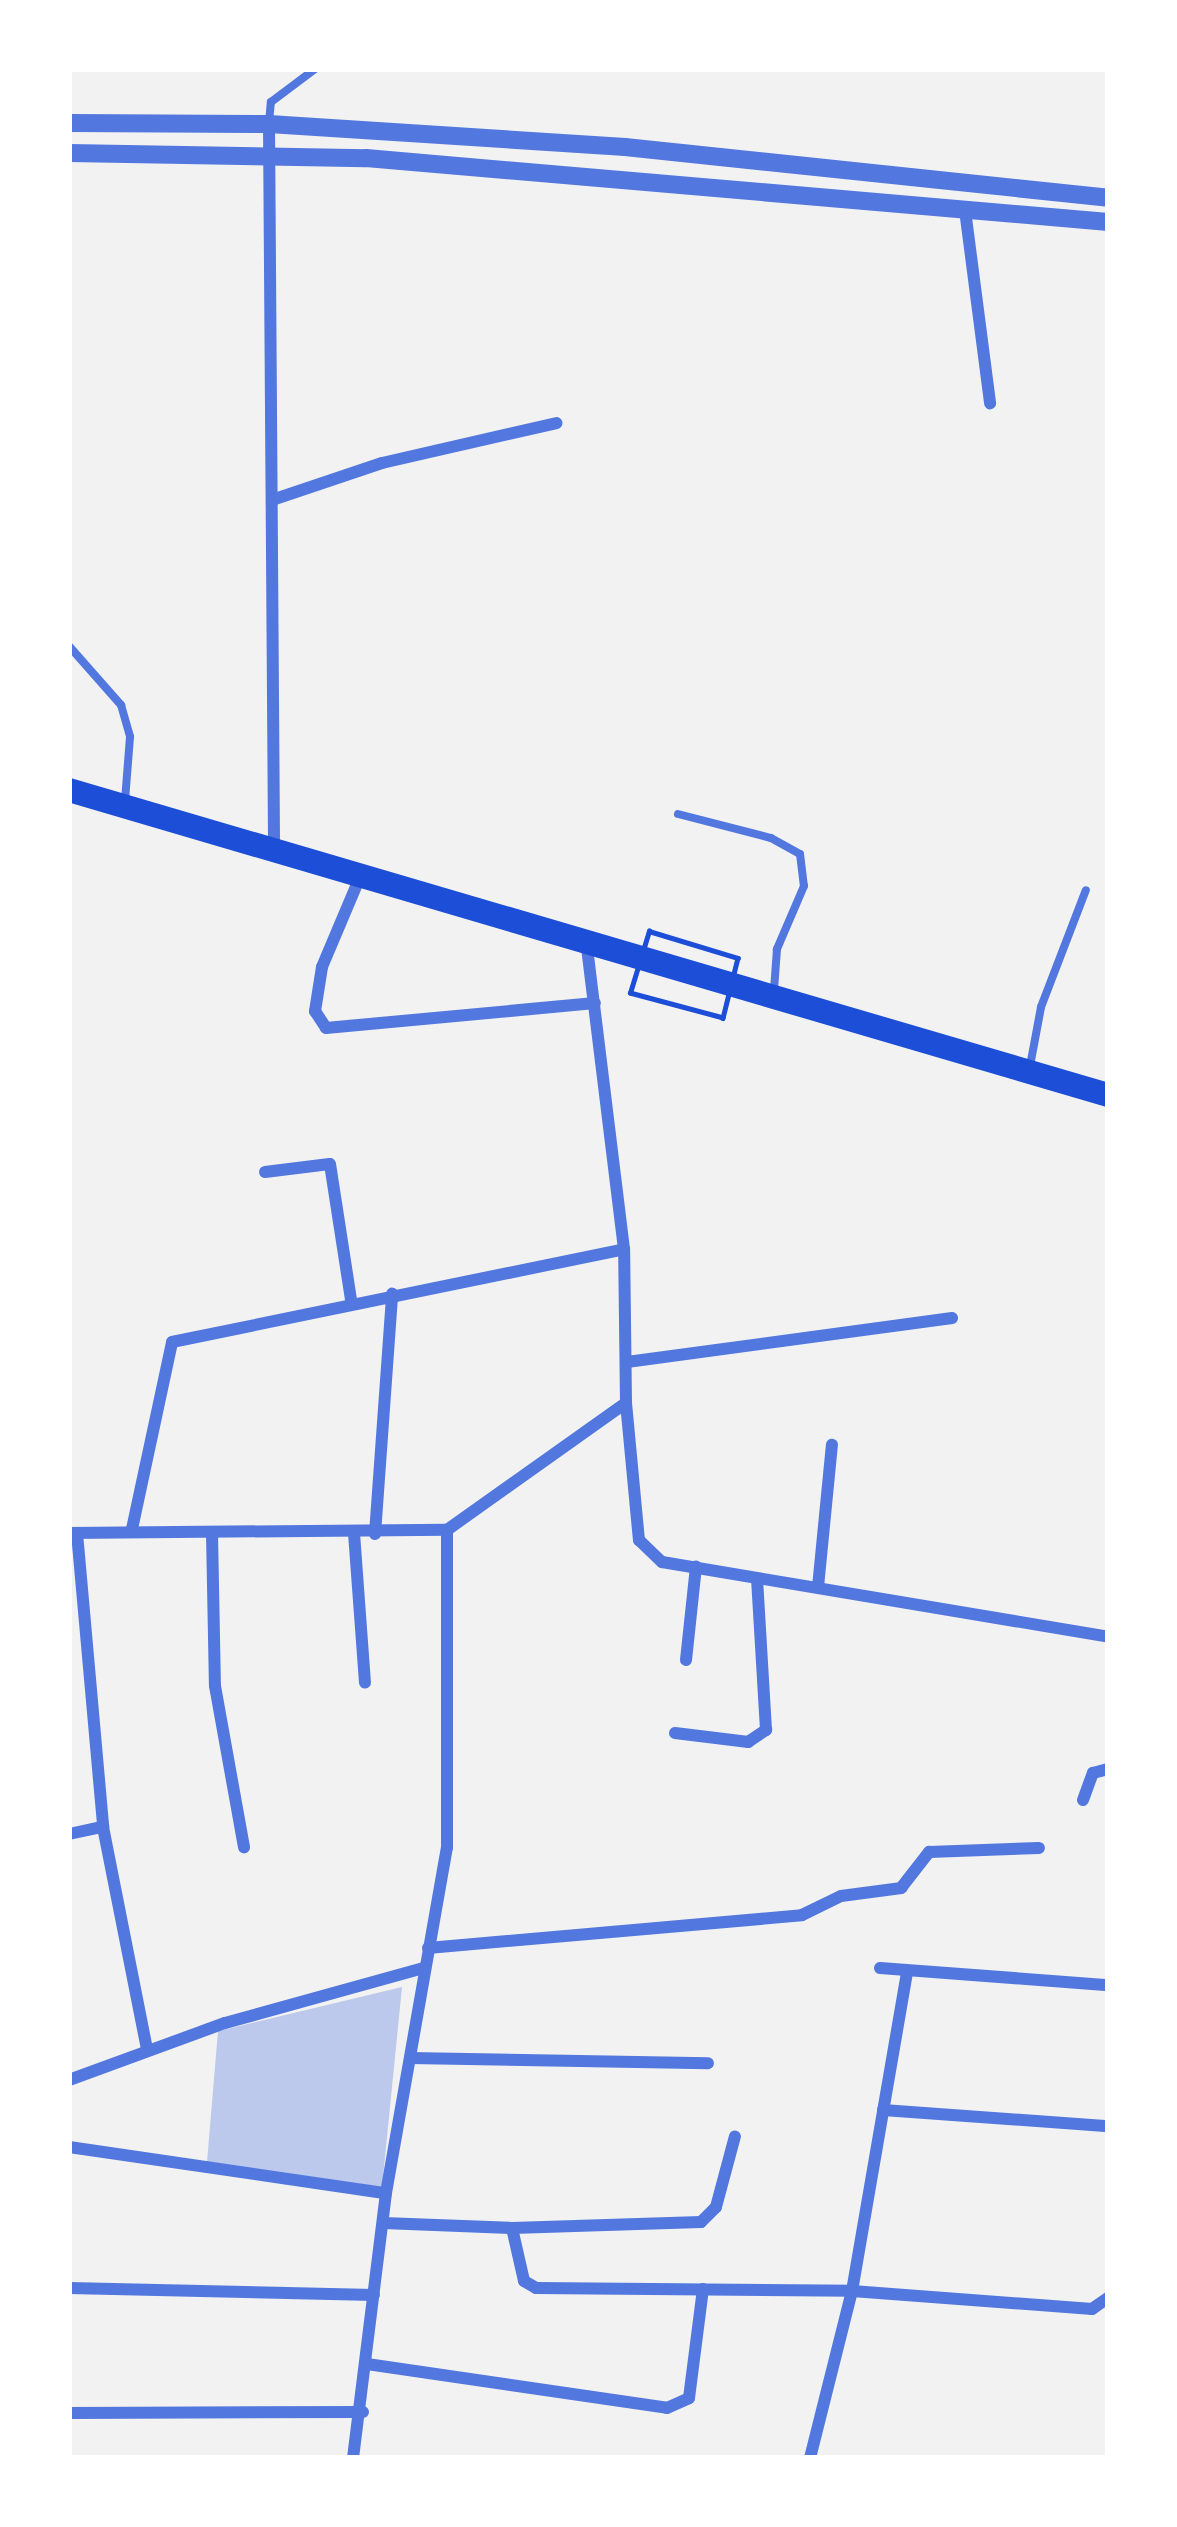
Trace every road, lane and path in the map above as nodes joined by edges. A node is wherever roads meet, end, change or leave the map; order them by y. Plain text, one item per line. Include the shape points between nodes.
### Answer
1 (315, 69) edge
2 (69, 123) edge
3 (268, 124) junction
4 (69, 153) edge
5 (270, 160) junction
6 (1108, 198) edge
7 (965, 210) junction
8 (1108, 222) edge
9 (990, 403) dead end
10 (556, 423) dead end
11 (272, 500) junction
12 (69, 646) edge
13 (69, 790) edge
14 (124, 807) junction
15 (678, 814) dead end
16 (274, 852) junction
17 (360, 878) junction
18 (1086, 890) dead end
19 (684, 941) dead end
20 (587, 946) junction
21 (738, 958) dead end
22 (640, 962) junction
23 (773, 1003) junction
24 (595, 1004) junction
25 (723, 1018) dead end
26 (1028, 1073) junction
27 (1108, 1095) edge
28 (265, 1172) dead end
29 (624, 1249) junction
30 (392, 1294) junction
31 (351, 1300) junction
32 (952, 1318) dead end
33 (627, 1362) junction
34 (626, 1403) junction
35 (832, 1445) dead end
36 (132, 1529) junction
37 (447, 1530) junction
38 (73, 1533) edge
39 (212, 1533) junction
40 (353, 1533) junction
41 (375, 1534) junction
42 (696, 1567) junction
43 (757, 1578) junction
44 (818, 1587) junction
45 (1108, 1637) edge
46 (686, 1660) dead end
47 (365, 1683) dead end
48 (675, 1733) dead end
49 (1108, 1768) edge
50 (1083, 1800) dead end
51 (103, 1827) junction
52 (69, 1834) edge
53 (244, 1847) dead end
54 (1040, 1848) dead end
55 (428, 1948) junction
56 (423, 1968) junction
57 (880, 1968) dead end
58 (907, 1972) junction
59 (1108, 1985) edge
60 (146, 2050) junction
61 (410, 2058) junction
62 (708, 2063) dead end
63 (69, 2080) edge
64 (883, 2110) junction
65 (1108, 2126) edge
66 (735, 2136) dead end
67 (69, 2147) edge
68 (386, 2193) junction
69 (383, 2223) junction
70 (512, 2228) junction
71 (69, 2288) edge
72 (703, 2289) junction
73 (852, 2291) junction
74 (374, 2295) junction
75 (1108, 2298) edge
76 (367, 2364) junction
77 (363, 2411) junction
78 (69, 2413) edge
79 (353, 2458) edge
80 (810, 2458) edge

1 - 3 lane via 271,102
2 - 3 street
3 - 5 street
3 - 6 street via 625,147
4 - 5 street
5 - 7 street via 366,158
5 - 11 street
7 - 8 street
7 - 9 street
10 - 11 street via 449,445
11 - 16 street
12 - 14 lane via 122,705 130,736
13 - 14 main road
14 - 16 main road
15 - 23 lane via 771,838 800,854 804,886 778,949
16 - 17 main road
17 - 20 main road
17 - 24 street via 322,967 315,1011 326,1028
18 - 26 lane via 1041,1007
19 - 21 path
20 - 22 main road
20 - 24 street
22 - 23 main road
22 - 25 path via 630,993
23 - 26 main road
24 - 29 street
26 - 27 main road
28 - 31 street via 330,1163
29 - 30 street
29 - 33 street
30 - 31 street
30 - 41 street
31 - 36 street via 172,1342
32 - 33 street
33 - 34 street
34 - 37 street
34 - 42 street via 639,1540 662,1562
35 - 44 street
36 - 38 street
36 - 39 street
37 - 41 street
37 - 55 street via 447,1848
38 - 51 street
39 - 40 street
39 - 53 street via 215,1687
40 - 41 street
40 - 47 street
42 - 43 street
42 - 46 street
43 - 44 street
43 - 48 street via 766,1730 748,1742
44 - 45 street
49 - 50 street via 1093,1772
51 - 52 street
51 - 60 street
54 - 55 street via 928,1852 901,1888 841,1897 802,1915
55 - 56 street
56 - 60 street
56 - 61 street
57 - 58 street
58 - 59 street
58 - 64 street
60 - 63 street
61 - 62 street
61 - 68 street
64 - 65 street
64 - 73 street
66 - 70 street via 716,2206 700,2222
67 - 68 street
68 - 69 street
69 - 70 street
69 - 74 street
70 - 72 street via 531,2286
71 - 74 street
72 - 73 street
72 - 76 street via 689,2398 667,2408
73 - 75 street via 1092,2309
73 - 80 street
74 - 76 street
76 - 77 street
77 - 78 street
77 - 79 street

